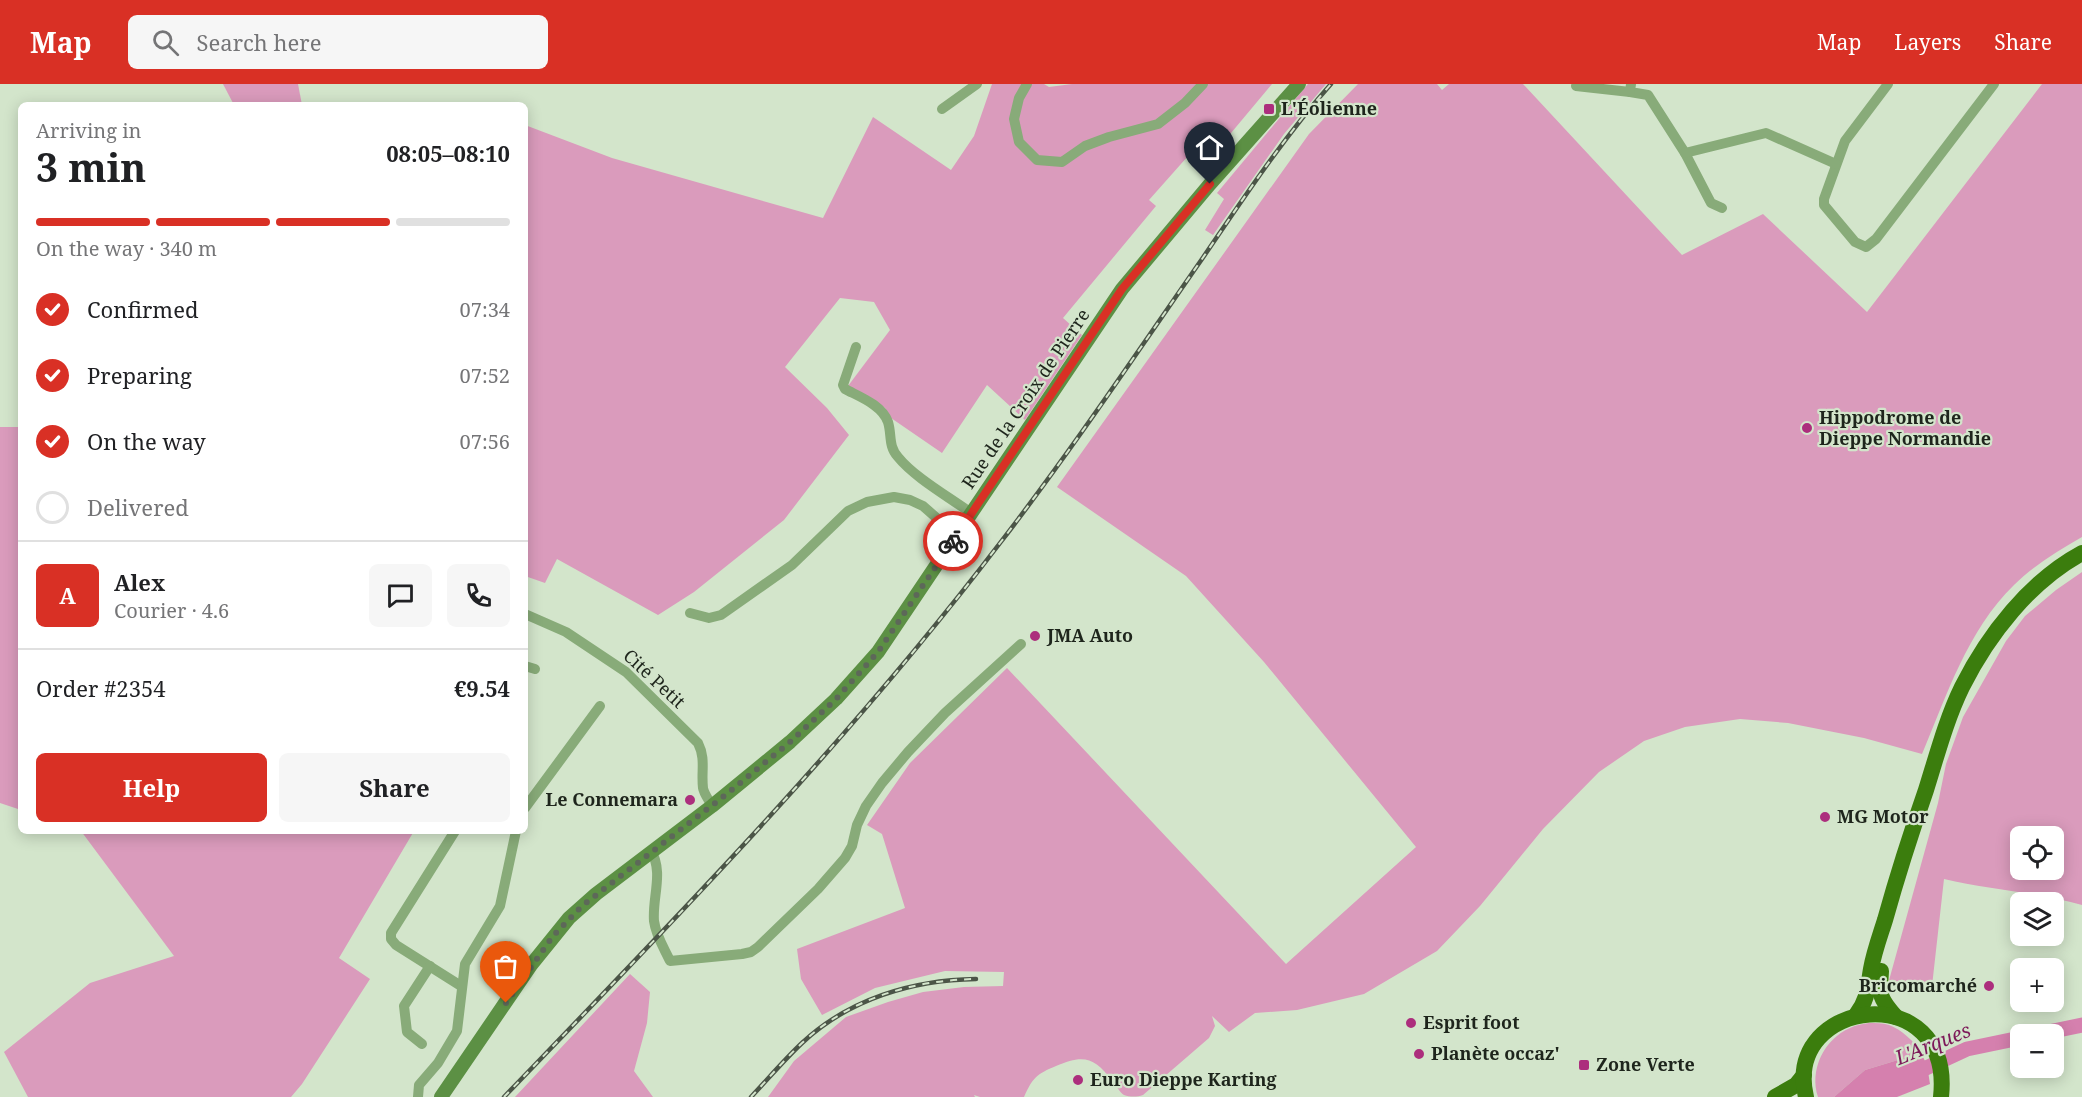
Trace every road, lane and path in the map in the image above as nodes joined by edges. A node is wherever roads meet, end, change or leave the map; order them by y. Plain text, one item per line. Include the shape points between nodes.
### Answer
1 (977, 84) edge
2 (1028, 84) edge
3 (1203, 84) edge
4 (1299, 84) edge
5 (1888, 84) edge
6 (1995, 84) edge
7 (1576, 86) dead end
8 (1631, 88) edge
9 (942, 110) dead end
10 (1685, 153) junction
11 (1836, 164) junction
12 (1722, 208) dead end
13 (856, 347) dead end
14 (971, 513) junction
15 (956, 535) junction
16 (2082, 553) edge
17 (690, 613) dead end
18 (528, 615) edge
19 (1021, 644) dead end
20 (600, 706) dead end
21 (1928, 782) junction
22 (528, 803) edge
23 (712, 806) junction
24 (453, 834) edge
25 (515, 834) edge
26 (651, 851) junction
27 (430, 966) junction
28 (461, 986) junction
29 (1856, 1015) junction
30 (1896, 1017) junction
31 (422, 1044) dead end
32 (1804, 1075) junction
33 (1942, 1089) edge
34 (418, 1097) edge
35 (441, 1097) edge
36 (1775, 1097) edge
37 (1806, 1097) edge

1 - 9 street
2 - 3 street via 1019,98 1014,119 1019,142 1037,160 1062,162 1085,146 1158,124
4 - 14 main road, Rue de la Croix de Pierre via 1122,289
5 - 11 street via 1845,141
6 - 11 street via 1870,246 1855,242 1824,205
7 - 8 street
8 - 10 street via 1648,95
10 - 11 street via 1766,132
10 - 12 street via 1711,203
13 - 14 street via 845,389 882,412 891,446 904,464
14 - 15 main road, Rue de la Croix de Pierre
15 - 17 street via 923,506 910,500 894,497 867,502 848,511 792,565 721,615 709,618
15 - 23 main road, Rue de la Croix de Pierre via 878,652 843,692
16 - 21 main road via 2043,580 1982,654 1949,718
18 - 23 street, Cité Petit via 566,632 626,672 698,743 704,760 703,789
19 - 26 street via 908,752 866,806 845,858 818,890 751,952 670,961 655,924 657,867
20 - 22 street
21 - 29 main road via 1878,943 1869,990
21 - 30 main road via 1916,844 1881,972 1884,1006
23 - 26 main road, Rue de la Croix de Pierre
24 - 27 street via 391,933 396,945
25 - 28 street via 500,906 465,964
26 - 35 main road, Rue de la Croix de Pierre via 596,894 553,936
27 - 28 street
27 - 31 street via 404,1006 407,1032
28 - 34 street via 457,1030 438,1063 419,1085
29 - 30 main road
29 - 32 main road via 1834,1025 1817,1041 1809,1052
30 - 33 main road via 1910,1023 1929,1043 1941,1065
32 - 36 main road via 1796,1085
32 - 37 main road

